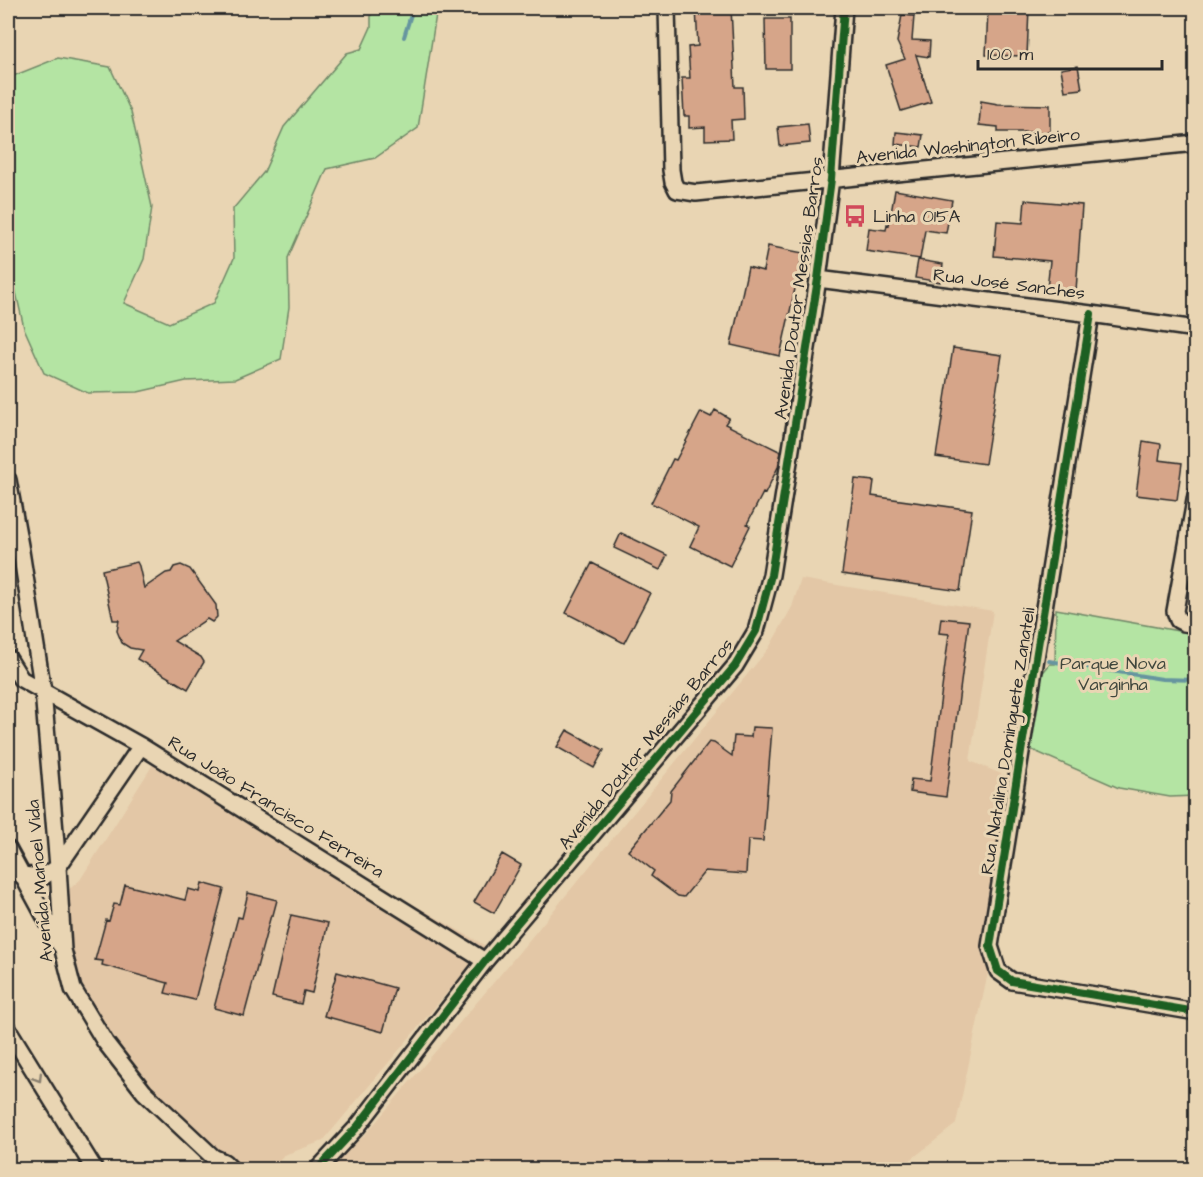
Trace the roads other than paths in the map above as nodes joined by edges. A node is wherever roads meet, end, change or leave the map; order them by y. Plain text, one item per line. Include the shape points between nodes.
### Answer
1 (667, 8) edge
2 (844, 8) edge
3 (1196, 143) edge
4 (831, 179) junction
5 (818, 279) junction
6 (1091, 314) junction
7 (1196, 329) edge
8 (8, 480) edge
9 (1196, 495) edge
10 (1193, 529) edge
11 (1196, 625) edge
12 (8, 658) edge
13 (43, 691) junction
14 (141, 746) junction
15 (8, 849) edge
16 (58, 867) junction
17 (21, 875) junction
18 (63, 950) junction
19 (485, 961) junction
20 (1196, 1012) edge
21 (8, 1029) edge
22 (216, 1163) edge
23 (317, 1169) edge
24 (95, 1170) edge
25 (232, 1170) edge

1 - 4 street, Avenida Washington Ribeiro via 671,170 676,190 696,192
2 - 4 street, Avenida Doutor Messias Barros
3 - 4 street, Avenida Washington Ribeiro
4 - 5 street, Avenida Doutor Messias Barros
5 - 6 street, Rua José Sanches
5 - 19 street, Avenida Doutor Messias Barros via 771,575 756,631 735,666
6 - 7 street, Rua José Sanches
6 - 20 street, Rua Natalina Dominguete Zanateli via 990,946 998,971 1012,981
8 - 13 street, Avenida Manoel Vida
9 - 10 street
10 - 11 street via 1175,611 1178,620
12 - 13 street, Rua João Francisco Ferreira via 21,679
13 - 14 street, Rua João Francisco Ferreira
13 - 16 street, Avenida Manoel Vida
14 - 16 street
14 - 19 street, Rua João Francisco Ferreira
15 - 17 street
16 - 17 street via 43,877
16 - 18 street, Avenida Manoel Vida
17 - 18 street
18 - 22 street, Avenida Manoel Vida via 73,989 105,1042 144,1092
19 - 23 street, Avenida Doutor Messias Barros via 358,1126
21 -> 24 street
22 - 25 street, Avenida Manoel Vida via 224,1162

